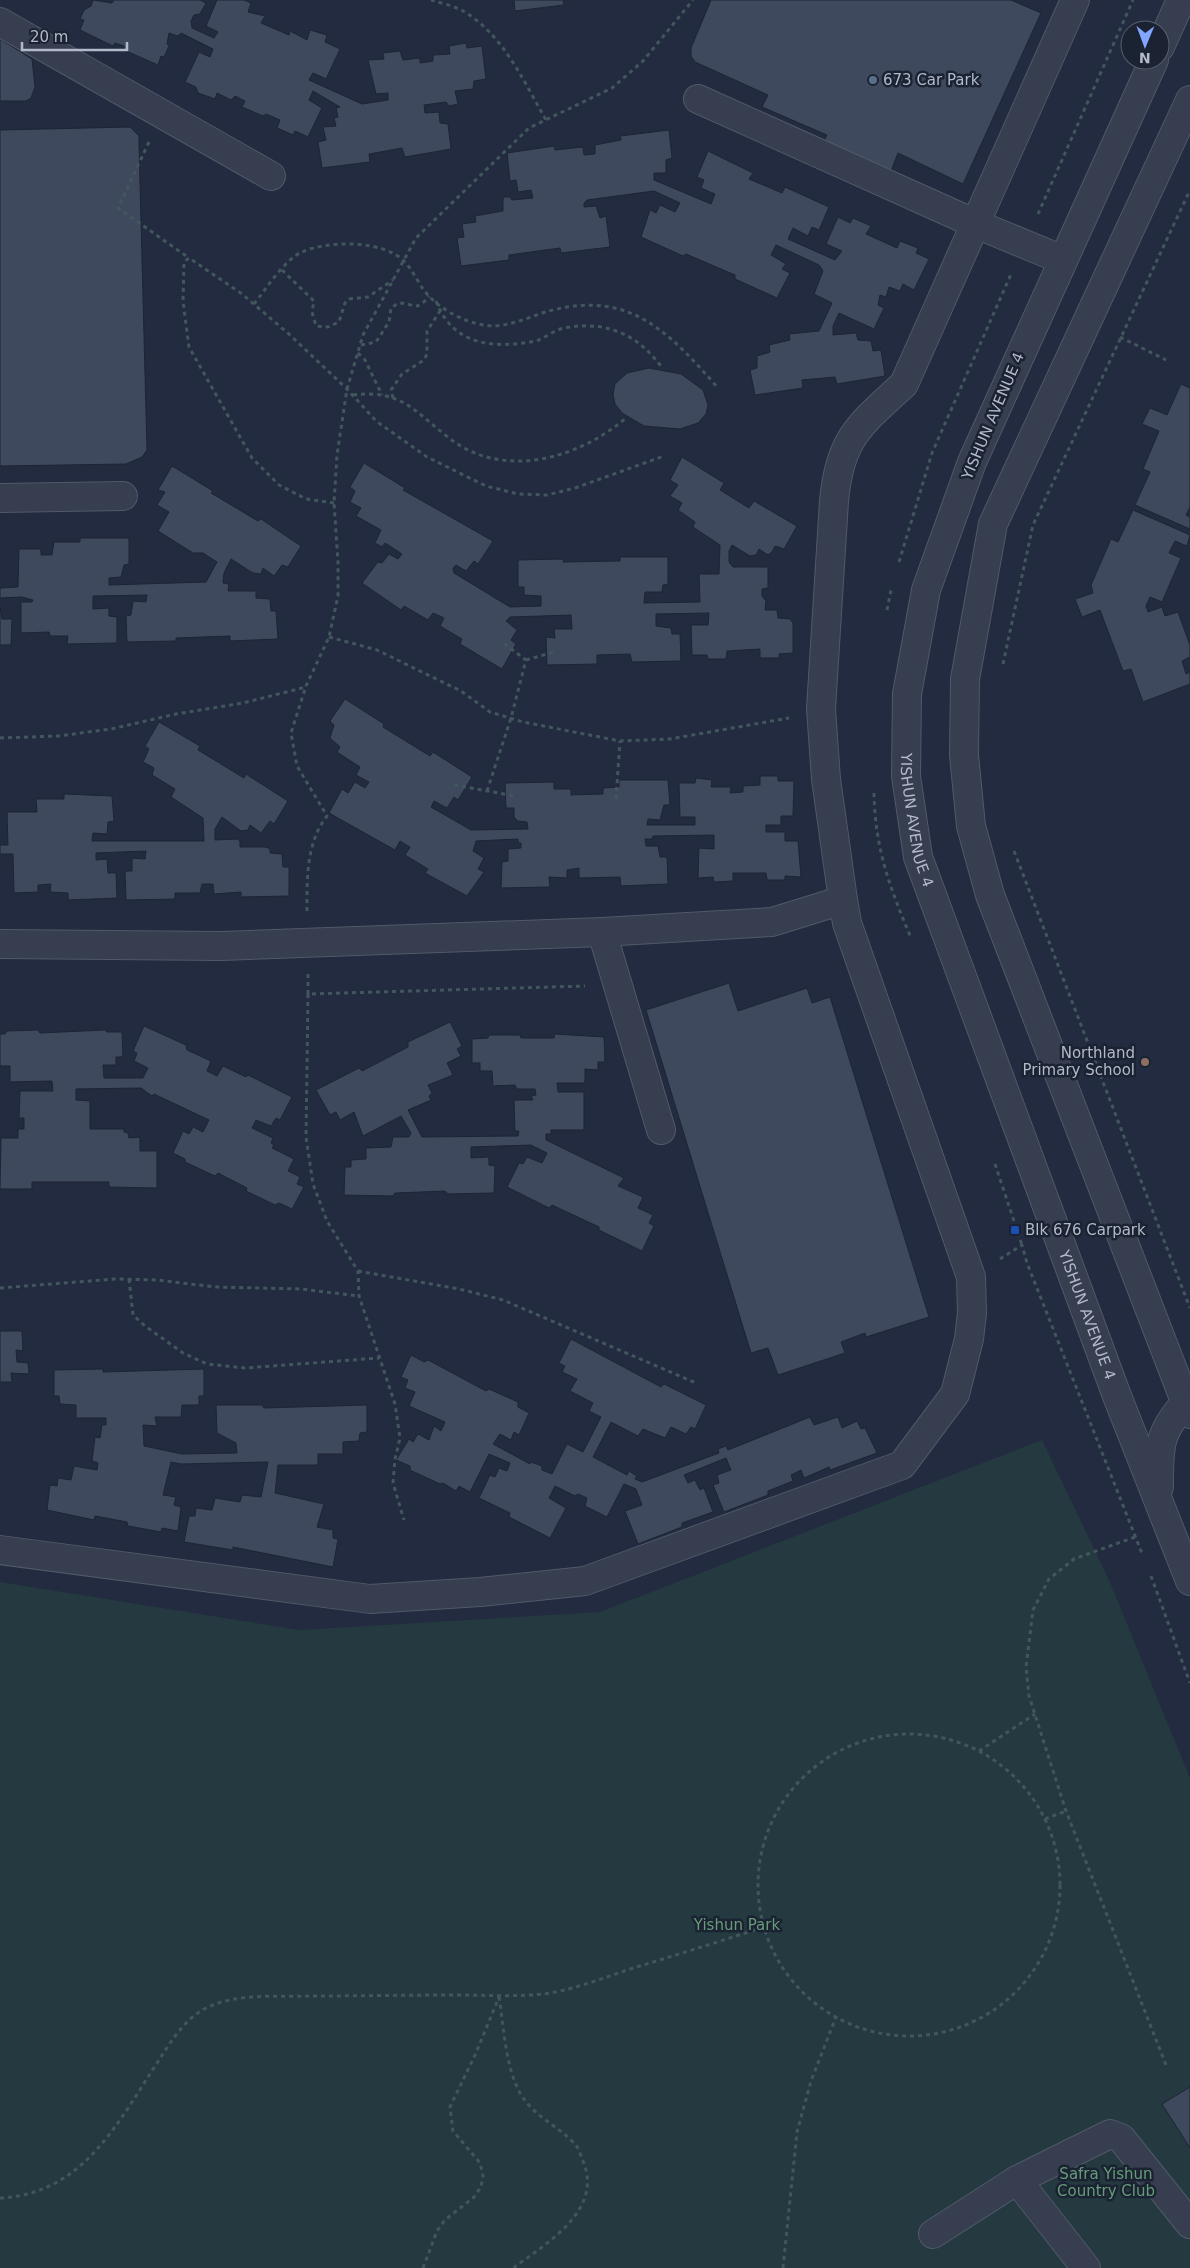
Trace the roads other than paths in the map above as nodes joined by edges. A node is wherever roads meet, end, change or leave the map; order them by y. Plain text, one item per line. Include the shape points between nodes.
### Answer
1 (1075, 0) edge
2 (1181, 0) edge
3 (0, 22) edge
4 (1170, 25) edge
5 (1149, 70) edge
6 (698, 99) dead end
7 (1190, 100) edge
8 (270, 176) dead end
9 (976, 224) junction
10 (1063, 260) junction
11 (123, 496) dead end
12 (0, 498) edge
13 (843, 900) junction
14 (602, 932) junction
15 (0, 944) edge
16 (661, 1130) dead end
17 (1188, 1408) edge
18 (1158, 1503) junction
19 (0, 1550) edge
20 (1190, 1581) edge
21 (1018, 2180) junction
22 (1190, 2224) edge
23 (933, 2234) dead end
24 (1086, 2268) edge

1 - 9 street
2 - 4 street
3 - 8 street
5 - 10 street, YISHUN AVENUE 4
6 - 9 street
7 - 17 street via 994,524 965,680 964,755 971,826 990,895
9 - 10 street
9 - 13 street via 904,384 869,415 849,440 836,479 821,709 826,779
10 - 18 street, YISHUN AVENUE 4 via 972,462 926,590 907,694 906,776 918,857
11 - 12 street
13 - 14 street via 772,922
13 - 19 street via 847,923 971,1277 969,1339 955,1394 902,1465 585,1581 480,1592 370,1599
14 - 15 street via 221,946
14 - 16 street
17 - 18 street via 1164,1430
18 - 20 street, YISHUN AVENUE 4
21 - 22 street via 1110,2134 1116,2135
21 - 23 street
21 - 24 street

